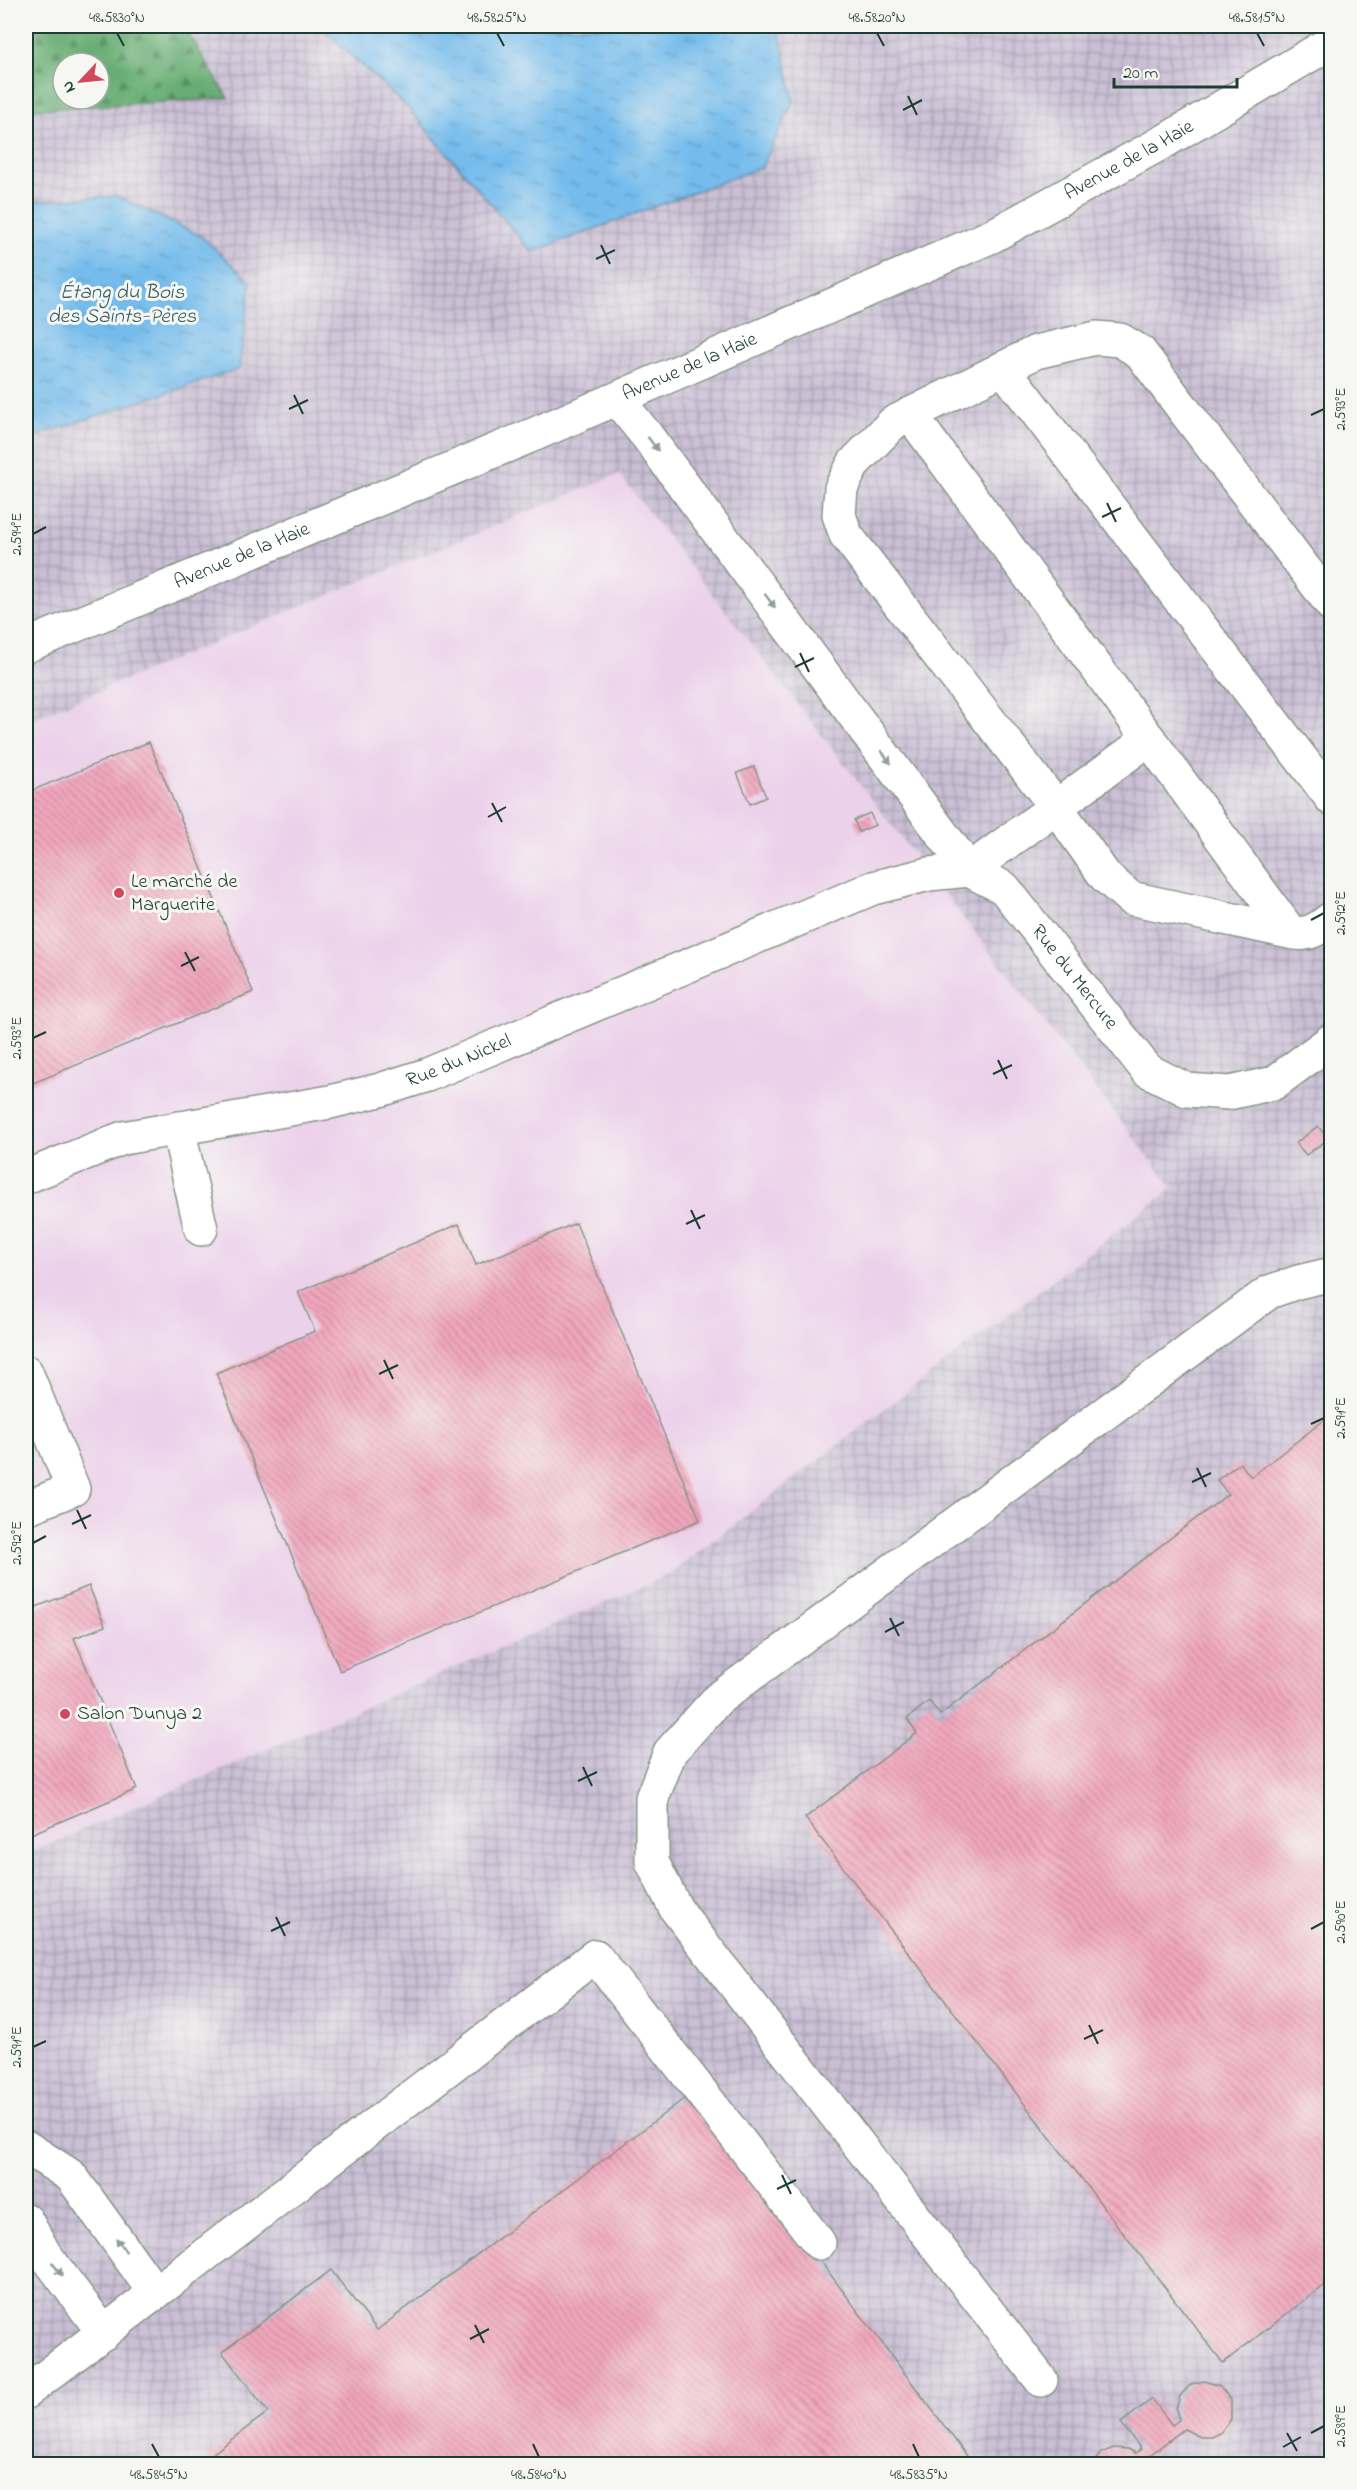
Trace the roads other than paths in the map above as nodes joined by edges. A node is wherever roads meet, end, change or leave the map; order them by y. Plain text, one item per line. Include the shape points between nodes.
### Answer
1 (1332, 42) edge
2 (1003, 368) junction
3 (617, 399) junction
4 (910, 414) junction
5 (1332, 605) edge
6 (26, 646) edge
7 (1149, 739) junction
8 (1332, 798) edge
9 (1057, 807) junction
10 (969, 870) junction
11 (1332, 918) edge
12 (1290, 932) junction
13 (1332, 1040) edge
14 (178, 1128) junction
15 (26, 1177) edge
16 (201, 1229) dead end
17 (1332, 1274) edge
18 (26, 1372) edge
19 (26, 1508) edge
20 (26, 2147) edge
21 (26, 2220) edge
22 (819, 2243) dead end
23 (155, 2293) junction
24 (104, 2333) junction
25 (1041, 2380) dead end
26 (26, 2392) edge

1 - 3 street, Avenue de la Haie via 1165,141 992,236
2 - 4 street
2 - 5 street via 1036,352 1096,338 1120,340 1140,352
2 - 8 street
3 - 6 street, Avenue de la Haie
3 -> 10 street
4 - 7 street
4 - 9 street via 893,423 855,463 841,488 839,515 846,535
7 - 9 street
7 - 12 street
9 - 10 street
9 - 12 street via 1106,876 1130,898
10 - 13 street, Rue du Mercure via 1004,888 1147,1070 1187,1090 1229,1093 1274,1083
10 - 14 street, Rue du Nickel via 929,874 873,888 427,1075 330,1102
11 - 12 street via 1314,932
14 - 15 street, Rue du Nickel via 123,1138
14 - 16 street
17 - 25 street via 1269,1292 718,1699 670,1752 652,1798 652,1862 676,1909
18 - 19 street via 73,1489
23 -> 20 street via 71,2176
21 -> 24 street via 44,2253
22 - 23 street via 595,1956
23 - 24 street
24 - 26 street

